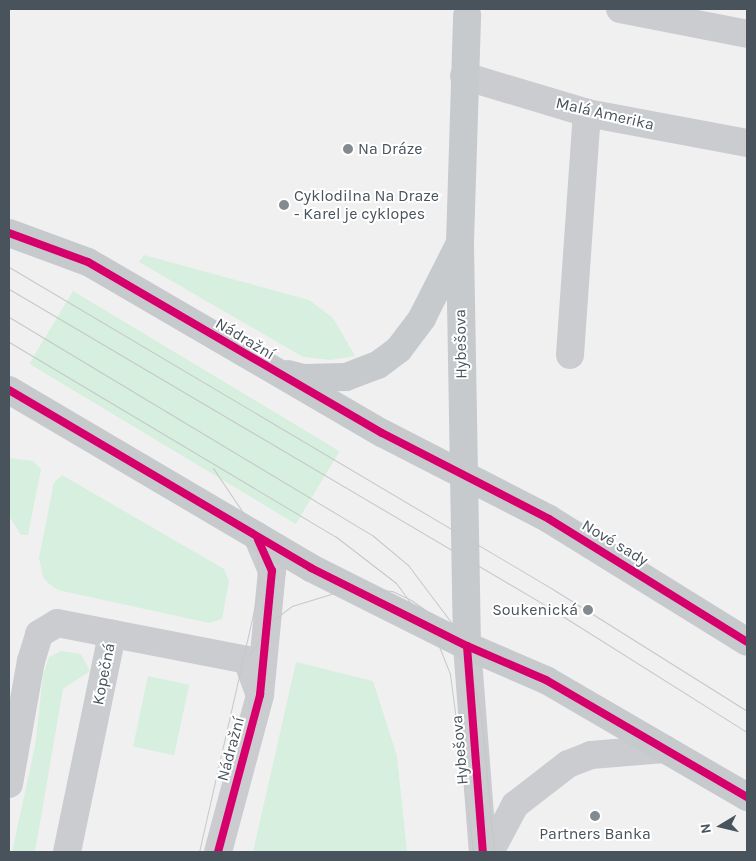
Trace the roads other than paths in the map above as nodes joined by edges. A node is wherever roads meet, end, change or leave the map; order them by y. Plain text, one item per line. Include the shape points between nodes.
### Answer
1 (620, 9) edge
2 (467, 16) dead end
3 (747, 34) edge
4 (464, 76) junction
5 (587, 113) junction
6 (747, 143) edge
7 (9, 234) edge
8 (460, 242) junction
9 (570, 355) dead end
10 (265, 367) junction
11 (9, 390) edge
12 (9, 401) edge
13 (50, 414) junction
14 (464, 476) junction
15 (257, 536) junction
16 (112, 634) junction
17 (747, 642) edge
18 (467, 646) junction
19 (260, 695) junction
20 (665, 749) junction
21 (9, 784) edge
22 (747, 797) edge
23 (67, 852) edge
24 (218, 852) edge
25 (483, 852) edge
26 (490, 852) edge

1 - 3 street
2 - 4 main road, Hybešova
4 - 5 street, Malá Amerika
4 - 8 main road, Hybešova
5 - 6 street, Malá Amerika
5 - 9 street
7 - 10 main road, Nádražní via 72,254
8 - 10 main road via 422,318 399,349 378,365 364,372 324,378 303,378
8 - 14 main road, Hybešova
10 - 14 main road, Nádražní
11 - 13 main road
12 - 13 main road
13 - 15 main road
14 - 17 main road, Nové sady via 555,522
14 - 18 main road, Hybešova
15 - 18 main road via 329,578
15 - 19 street, Nádražní via 272,571
16 - 19 street via 247,660
16 - 21 street, Kopečná via 58,623 39,634
16 - 23 street, Kopečná
18 - 20 main road via 546,680
18 - 25 street, Hybešova
19 - 24 street, Nádražní
20 - 22 main road
20 - 26 street via 591,755 568,764 515,805

